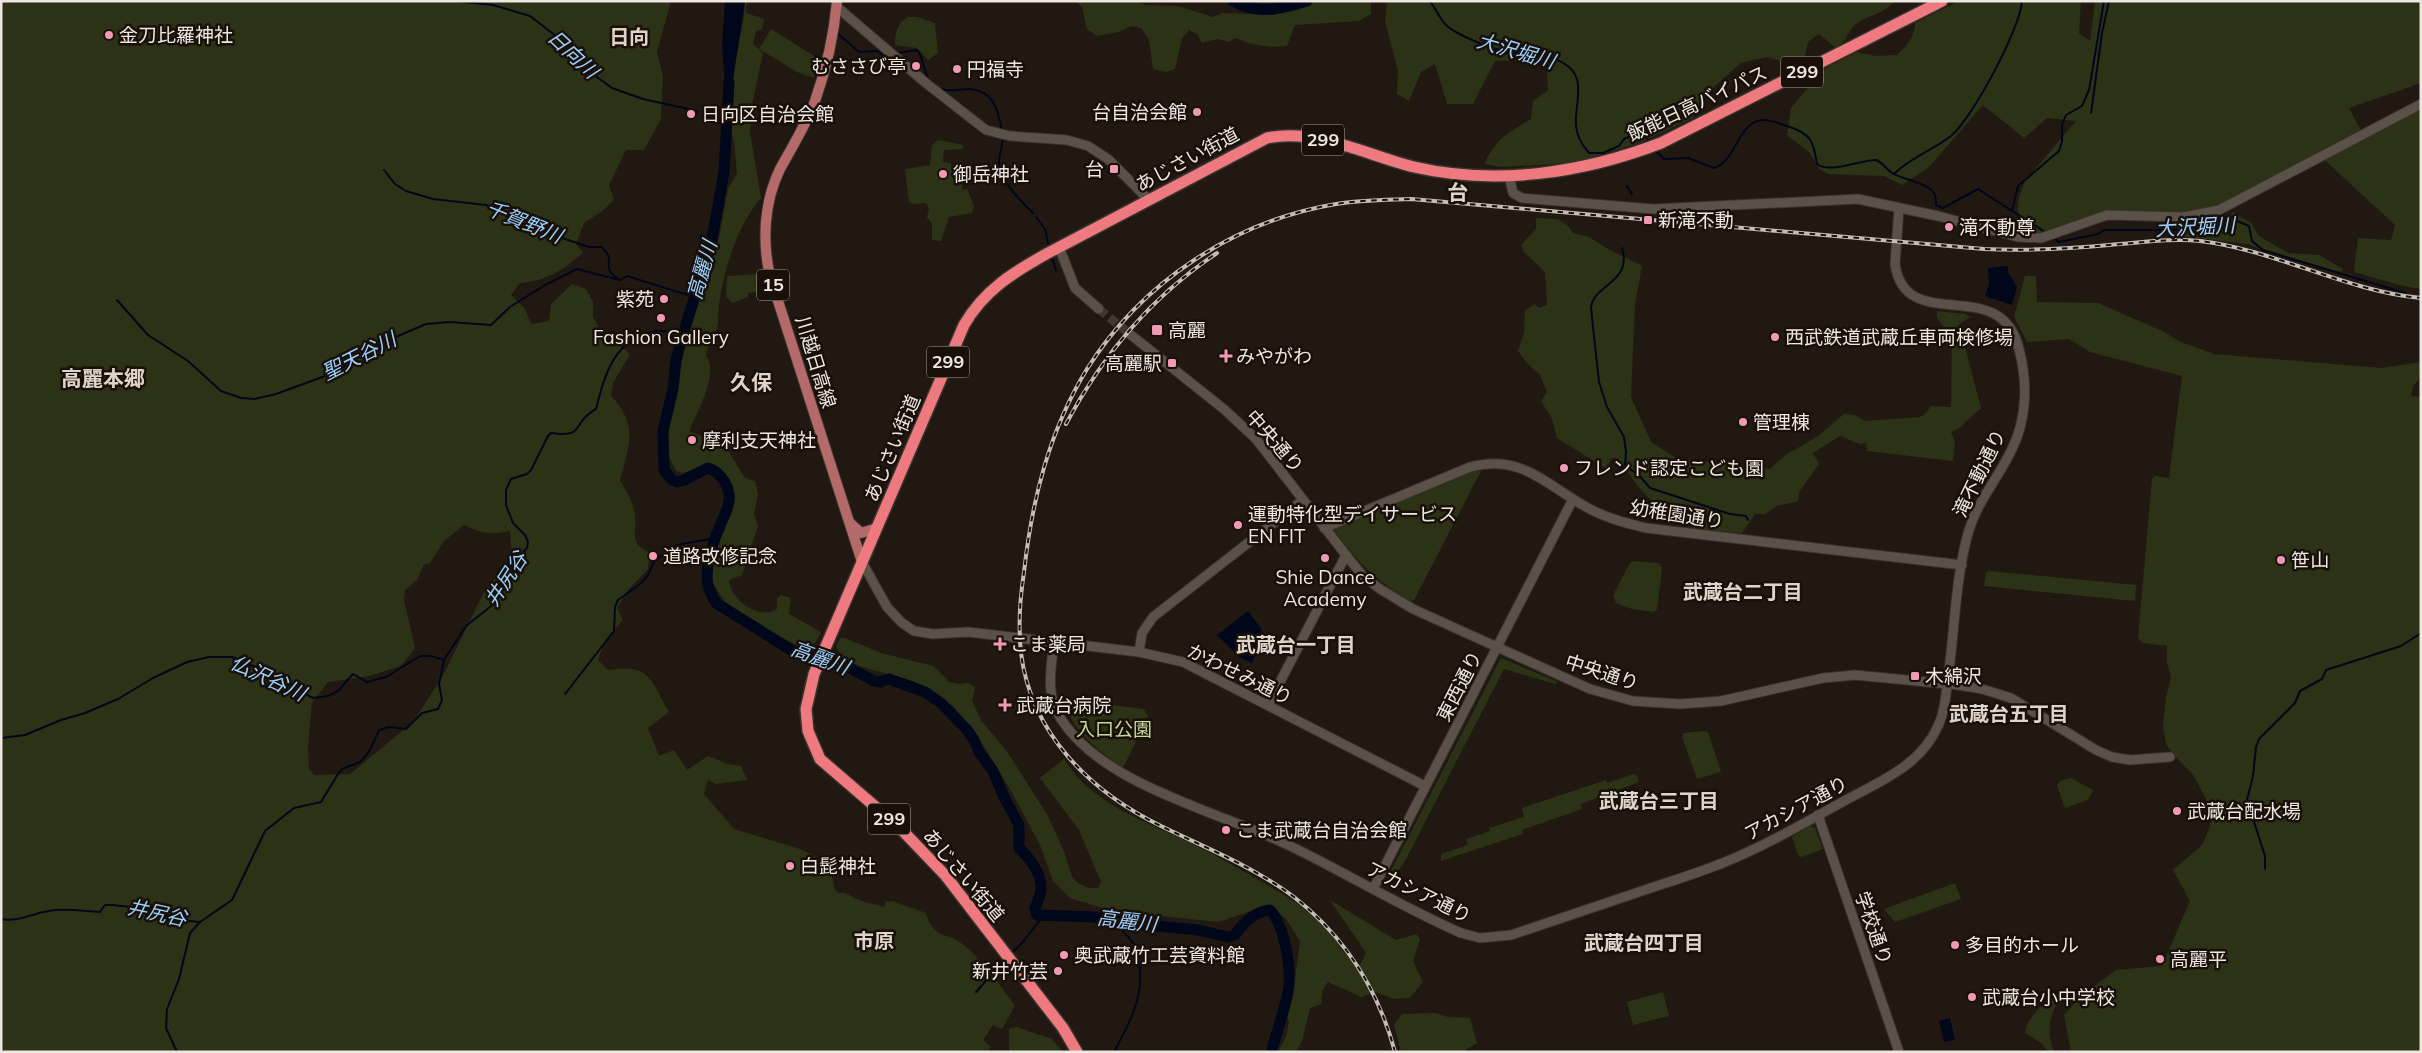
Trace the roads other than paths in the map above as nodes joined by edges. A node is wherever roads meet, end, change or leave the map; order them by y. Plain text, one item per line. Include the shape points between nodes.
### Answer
1 (1942, 1) edge
2 (837, 4) edge
3 (2421, 104) edge
4 (1509, 176) junction
5 (1149, 200) junction
6 (1899, 208) junction
7 (1059, 247) junction
8 (1099, 309) tunnel mouth
9 (1131, 335) tunnel mouth
10 (1573, 499) junction
11 (1303, 500) junction
12 (849, 522) junction
13 (877, 528) junction
14 (1324, 528) junction
15 (1346, 556) junction
16 (862, 562) junction
17 (1962, 565) junction
18 (1054, 642) junction
19 (1497, 647) junction
20 (1138, 652) junction
21 (1947, 684) junction
22 (1268, 706) junction
23 (2170, 757) dead end
24 (1426, 786) junction
25 (1818, 815) junction
26 (1373, 888) junction
27 (1077, 1052) edge
28 (1899, 1052) edge

1 - 4 highway, 飯能日高バイパス / 299 via 1661,143 1579,168
2 - 5 street via 926,84 986,130 1004,135 1067,140 1088,146 1108,159
2 - 12 main road, 川越日高線 / 15 via 815,102 773,187 767,212 765,246 770,276
3 - 6 street via 2226,206 2201,215 2107,216 2041,238 2018,237
4 - 5 highway, あじさい街道 / 299 via 1417,168 1309,136 1280,135 1252,144
4 - 6 street via 1513,193 1522,198 1654,209 1846,198
5 - 7 highway, あじさい街道 / 299
6 - 17 street, 滝不動通り via 1894,264 1903,286 1926,302 1978,308 1997,314 2012,329 2023,368 2024,408 2017,436 1975,512
7 - 8 street via 1075,288
7 - 13 highway, あじさい街道 / 299 via 996,285 971,312
9 - 11 street, 中央通り via 1240,423
10 - 14 street, 幼稚園通り via 1521,467 1488,462 1453,473
10 - 17 street, 幼稚園通り via 1603,516 1646,528
10 - 19 street, 東西通り
11 - 14 street, 中央通り
11 - 20 street via 1153,616 1142,632
12 - 13 main road via 861,533
12 - 16 main road, 川越日高線 / 15
13 - 16 highway, あじさい街道 / 299
14 - 15 street, 中央通り
15 - 19 street, 中央通り via 1362,575 1396,600
15 - 22 street
16 - 18 street, かわせみ通り via 894,616 914,631 933,634 968,632
16 - 27 highway, あじさい街道 / 299 via 814,674 806,709 808,731 820,759 920,848 945,875 1063,1028
17 - 21 street, 滝不動通り
18 - 20 street, かわせみ通り
18 - 26 street, アカシア通り via 1050,680 1055,710 1071,732 1114,770 1285,844
19 - 21 street, 中央通り via 1590,689 1650,703 1722,701 1823,678 1855,675
19 - 24 street, 東西通り
20 - 22 street, かわせみ通り via 1182,662
21 - 23 street, 中央通り via 1982,688 2011,698 2112,757 2130,760
21 - 25 street, アカシア通り via 1940,723 1917,757
22 - 24 street, かわせみ通り
24 - 26 street, 東西通り
25 - 26 street, アカシア通り via 1722,864 1511,934 1480,938 1461,934
25 - 28 street, 学校通り

